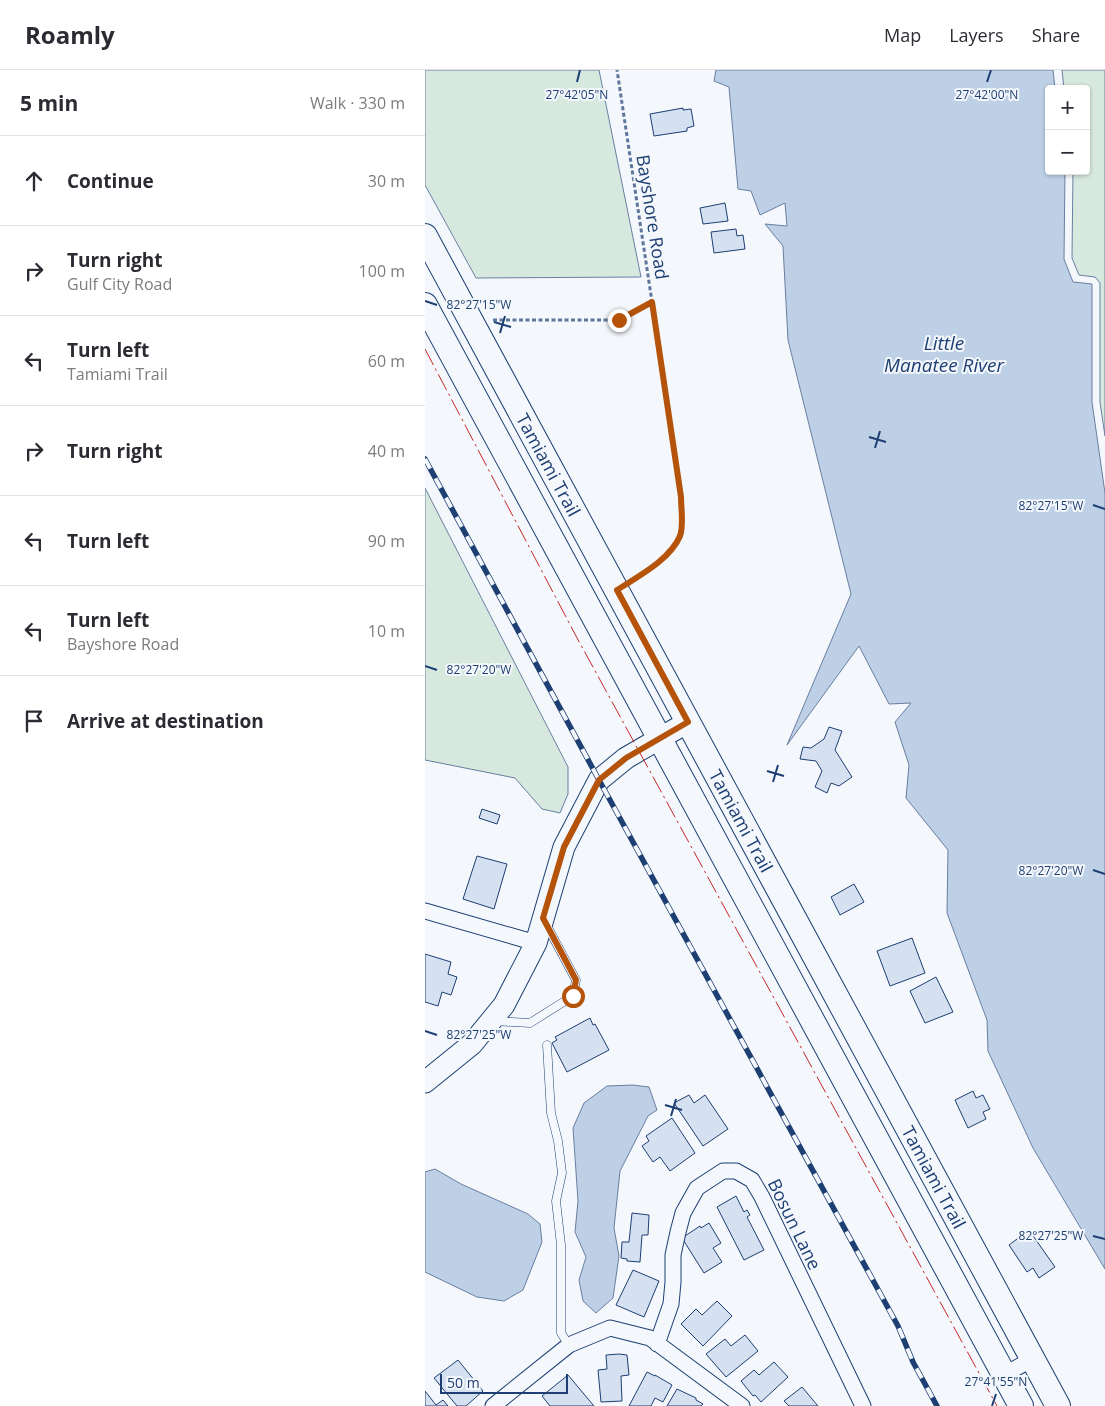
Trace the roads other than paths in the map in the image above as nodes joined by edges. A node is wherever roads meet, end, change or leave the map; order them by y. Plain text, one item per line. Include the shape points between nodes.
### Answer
1 (425, 236) edge
2 (425, 305) edge
3 (688, 722) junction
4 (660, 739) junction
5 (425, 910) edge
6 (543, 918) junction
7 (536, 943) junction
8 (492, 1020) junction
9 (547, 1045) dead end
10 (425, 1082) edge
11 (657, 1344) junction
12 (569, 1345) junction
13 (1033, 1359) junction
14 (1004, 1375) junction
15 (493, 1406) edge
16 (742, 1406) edge
17 (863, 1406) edge
18 (1021, 1406) edge
19 (1058, 1406) edge

1 - 3 main road, Tamiami Trail
2 - 4 main road, Tamiami Trail
3 - 4 street
3 - 13 main road, Tamiami Trail
4 - 6 street via 626,758 599,780 564,847
4 - 14 main road, Tamiami Trail
5 - 7 street
6 - 7 street
6 - 8 lane via 576,980 573,996 530,1023
7 - 8 street via 504,1005
8 - 10 street via 472,1044
9 - 12 lane via 551,1113 562,1173 556,1201 561,1245 561,1333
11 - 12 street via 650,1338 610,1328
11 - 16 street
11 - 17 street, Bosun Lane via 671,1304 673,1255 683,1213 697,1188 723,1171 737,1171 752,1180 762,1197
12 - 15 street
13 - 14 street
13 - 19 main road, Tamiami Trail
14 - 18 main road, Tamiami Trail

